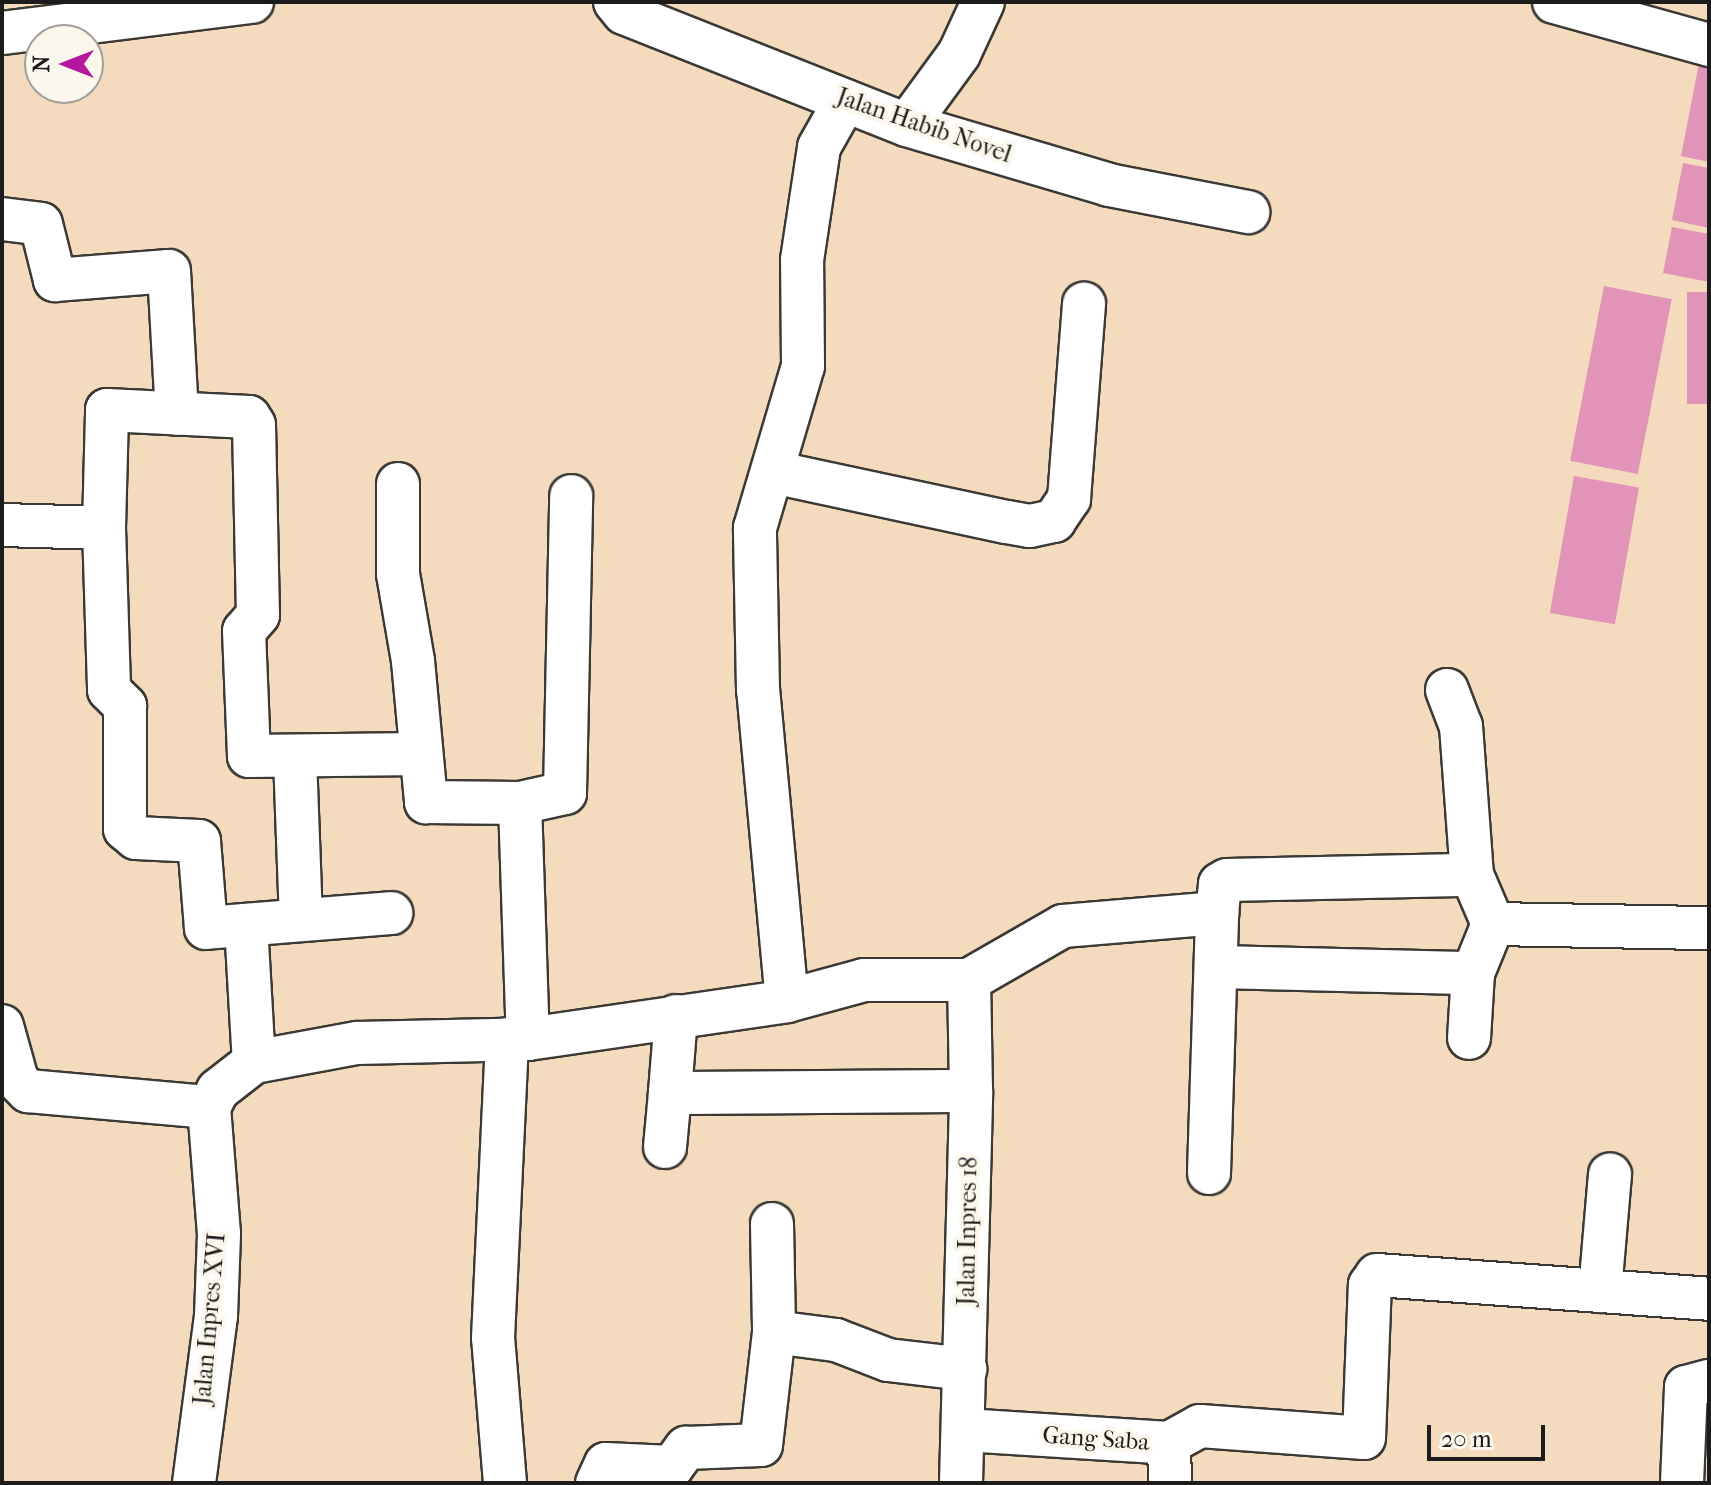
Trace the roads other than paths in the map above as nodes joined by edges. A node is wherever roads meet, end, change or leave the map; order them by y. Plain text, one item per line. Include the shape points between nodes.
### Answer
1 (252, 2) edge
2 (615, 2) edge
3 (983, 2) edge
4 (1554, 2) edge
5 (2, 33) edge
6 (1709, 45) edge
7 (845, 101) junction
8 (907, 125) junction
9 (1248, 212) dead end
10 (2, 219) edge
11 (1084, 304) dead end
12 (177, 414) junction
13 (773, 472) junction
14 (398, 484) dead end
15 (571, 496) dead end
16 (2, 525) edge
17 (104, 528) junction
18 (1447, 690) dead end
19 (421, 754) junction
20 (295, 757) junction
21 (520, 803) junction
22 (1472, 875) junction
23 (391, 913) dead end
24 (1217, 913) junction
25 (301, 920) junction
26 (1493, 924) junction
27 (246, 925) junction
28 (1709, 928) edge
29 (1219, 967) junction
30 (1473, 973) junction
31 (969, 980) junction
32 (787, 1001) junction
33 (676, 1016) junction
34 (2, 1026) edge
35 (1469, 1038) dead end
36 (518, 1039) junction
37 (254, 1062) junction
38 (971, 1091) junction
39 (670, 1093) junction
40 (209, 1107) junction
41 (665, 1147) dead end
42 (1209, 1173) dead end
43 (1610, 1174) dead end
44 (772, 1224) dead end
45 (1600, 1291) junction
46 (1709, 1299) edge
47 (774, 1332) junction
48 (965, 1369) junction
49 (1709, 1381) edge
50 (964, 1430) junction
51 (1169, 1463) edge
52 (194, 1483) edge
53 (505, 1483) edge
54 (597, 1483) edge
55 (961, 1483) edge
56 (1682, 1483) edge

1 - 5 street
2 - 7 street, Jalan Habib Novel via 624,13
3 - 8 street via 959,54
4 - 6 street
7 - 8 street, Jalan Habib Novel
7 - 13 street via 819,147 806,208 803,366
8 - 9 street, Jalan Habib Novel via 1109,185
10 - 12 street via 41,224 55,280 169,271
11 - 13 street via 1069,499 1054,521 1030,526 1007,522
12 - 17 street via 107,410
12 - 20 street via 246,416 254,425 258,615 244,631 248,749 253,758
13 - 32 street via 755,528 758,675
14 - 19 street via 398,574
15 - 21 street via 566,790
16 - 17 street
17 - 27 street via 109,690 125,706 125,829 136,838 199,841 206,928
18 - 22 street via 1461,726
19 - 20 street
19 - 21 street via 424,801
20 - 25 street
21 - 36 street
22 - 24 street via 1227,880 1220,884
22 - 26 street
23 - 25 street
24 - 29 street
24 - 31 street via 1063,926
25 - 27 street
26 - 28 street
26 - 30 street
27 - 37 street
29 - 30 street
29 - 42 street
30 - 35 street
31 - 32 street via 864,980
31 - 38 street, Jalan Inpres 18
32 - 33 street
33 - 36 street
33 - 39 street
34 - 40 street via 17,1080 28,1091
36 - 37 street via 357,1043
36 - 53 street via 493,1338
37 - 40 street via 218,1090
38 - 39 street
38 - 48 street, Jalan Inpres 18
39 - 41 street
40 - 52 street, Jalan Inpres XVI via 219,1234 216,1316
43 - 45 street
44 - 47 street
45 - 46 street
45 - 51 street, Gang Saba via 1374,1276 1366,1436 1200,1426
47 - 48 street via 836,1340 888,1360
47 - 54 street via 761,1445 686,1448 672,1467 606,1464
48 - 50 street, Jalan Inpres 18
49 - 56 street via 1686,1387
50 - 51 street, Gang Saba
50 - 55 street, Jalan Inpres 18

